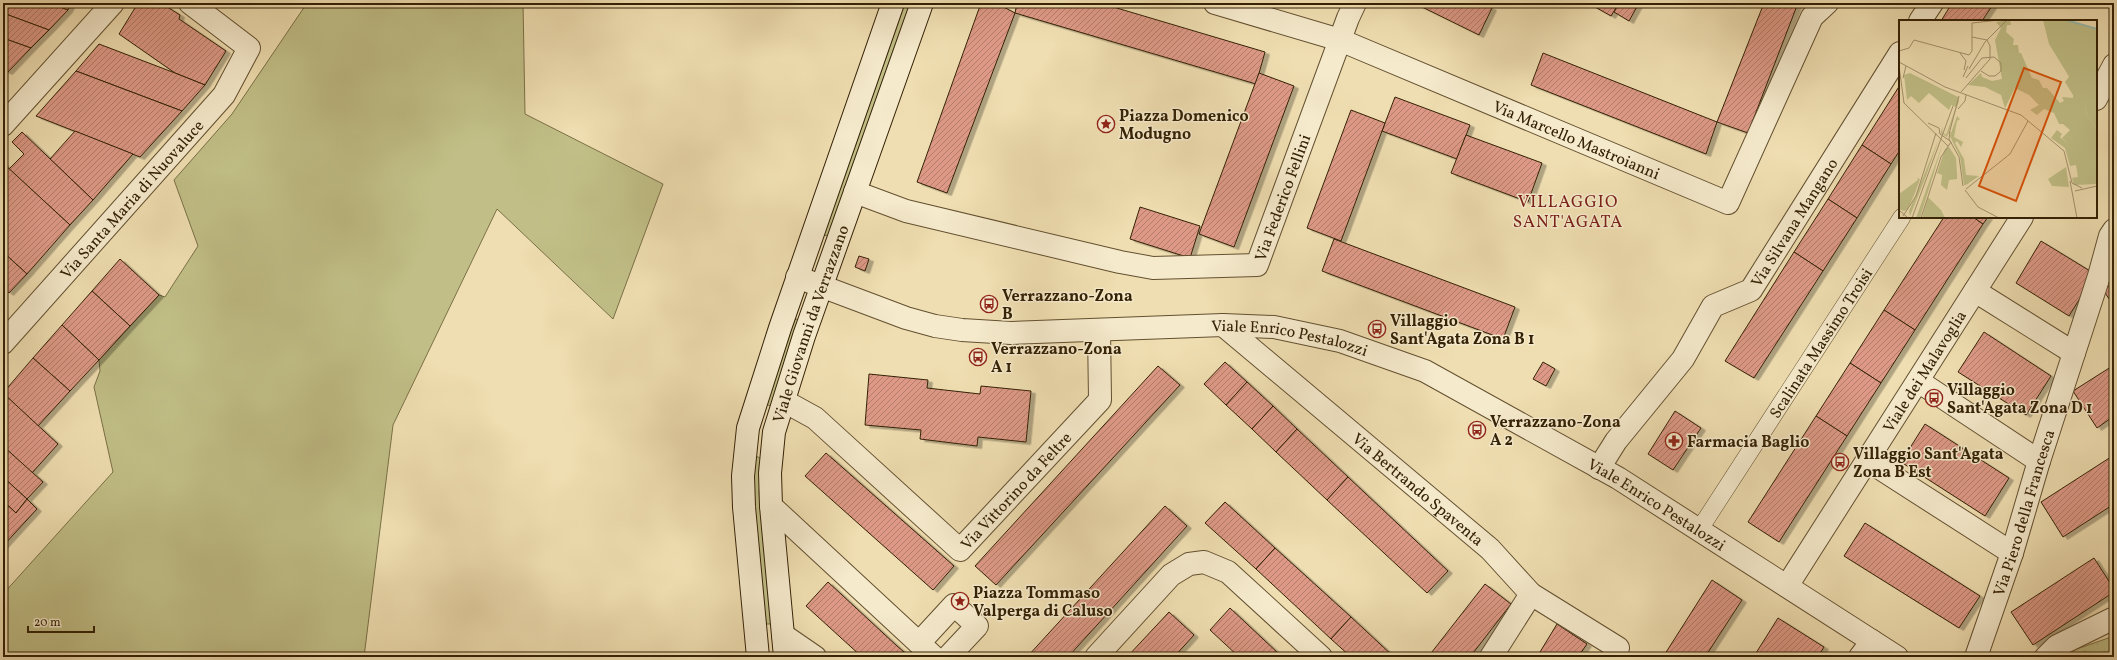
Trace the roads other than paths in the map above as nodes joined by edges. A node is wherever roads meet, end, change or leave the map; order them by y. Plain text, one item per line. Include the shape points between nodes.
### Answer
1 (113, 3) edge
2 (190, 3) edge
3 (893, 3) edge
4 (922, 3) edge
5 (1215, 3) edge
6 (1355, 3) edge
7 (1826, 3) edge
8 (1932, 3) edge
9 (1921, 20) edge
10 (1340, 40) junction
11 (1899, 55) edge
12 (2114, 65) edge
13 (2097, 97) edge
14 (3, 125) edge
15 (855, 192) junction
16 (1901, 218) edge
17 (2021, 218) edge
18 (2114, 230) edge
19 (797, 277) junction
20 (822, 286) junction
21 (1975, 291) junction
22 (1223, 325) junction
23 (1099, 330) junction
24 (3, 343) edge
25 (2074, 353) junction
26 (1918, 381) junction
27 (784, 401) junction
28 (748, 428) junction
29 (774, 432) junction
30 (1867, 460) junction
31 (2039, 461) junction
32 (1599, 468) junction
33 (771, 506) junction
34 (1699, 530) junction
35 (2012, 553) junction
36 (1787, 586) junction
37 (1531, 594) junction
38 (2112, 619) dead end
39 (783, 635) junction
40 (921, 644) edge
41 (1866, 649) edge
42 (1615, 652) edge
43 (758, 657) edge
44 (785, 657) edge
45 (814, 657) edge
46 (948, 657) edge
47 (1096, 657) edge
48 (1321, 657) edge
49 (1490, 657) edge
50 (1897, 657) edge
51 (1976, 657) edge
52 (2046, 657) edge

1 - 14 street
2 - 24 street, Via Santa Maria di Nuovaluce via 249,48 224,95
3 - 19 street, Viale Giovanni da Verrazzano
4 - 15 street, Viale Giovanni da Verrazzano
5 - 10 street, Via Marcello Mastroianni
6 - 10 street, Via Federico Fellini
7 - 10 street, Via Marcello Mastroianni via 1812,17 1728,203
8 - 9 street
10 - 15 street, Via Federico Fellini via 1257,265 1153,268 906,211
11 - 32 street, Via Silvana Mangano via 1751,290 1714,306 1683,359 1616,441
12 - 13 street
15 - 20 street, Viale Giovanni da Verrazzano
16 - 34 street, Scalinata Massimo Troisi
17 - 21 street, Viale dei Malavoglia
18 - 25 street, Via Piero della Francesca
19 - 20 street, Viale Enrico Pestalozzi
19 - 28 street, Viale Giovanni da Verrazzano
20 - 23 street, Viale Enrico Pestalozzi via 906,318 962,330 1011,333
20 - 27 street, Viale Giovanni da Verrazzano
21 - 25 street
21 - 26 street, Viale dei Malavoglia
22 - 23 street, Viale Enrico Pestalozzi
22 - 32 street, Viale Enrico Pestalozzi via 1274,327 1340,341 1425,372
22 - 37 street, Via Bertrando Spaventa via 1490,549
23 - 27 street, Via Vittorino da Feltre via 1100,400 960,550 815,418
25 - 31 street, Via Piero della Francesca
26 - 30 street, Viale dei Malavoglia
26 - 31 street
27 - 29 street, Viale Giovanni da Verrazzano
28 - 29 street
28 - 43 street, Viale Giovanni da Verrazzano via 743,476 744,507
29 - 33 street, Viale Giovanni da Verrazzano via 770,474
30 - 35 street
30 - 36 street, Viale dei Malavoglia
31 - 35 street, Via Piero della Francesca
32 - 34 street, Viale Enrico Pestalozzi
33 - 39 street, Viale Giovanni da Verrazzano
33 - 40 street
34 - 36 street, Viale Enrico Pestalozzi
35 - 51 street, Via Piero della Francesca
36 - 41 street, Viale Enrico Pestalozzi
37 - 42 street, Via Bertrando Spaventa
37 - 49 street
38 - 52 street via 2058,646
39 - 44 street, Viale Giovanni da Verrazzano
39 - 45 street
40 - 46 street via 954,605 977,626
41 - 50 street, Viale Enrico Pestalozzi
47 - 48 street via 1171,575 1189,564 1204,562 1228,572

